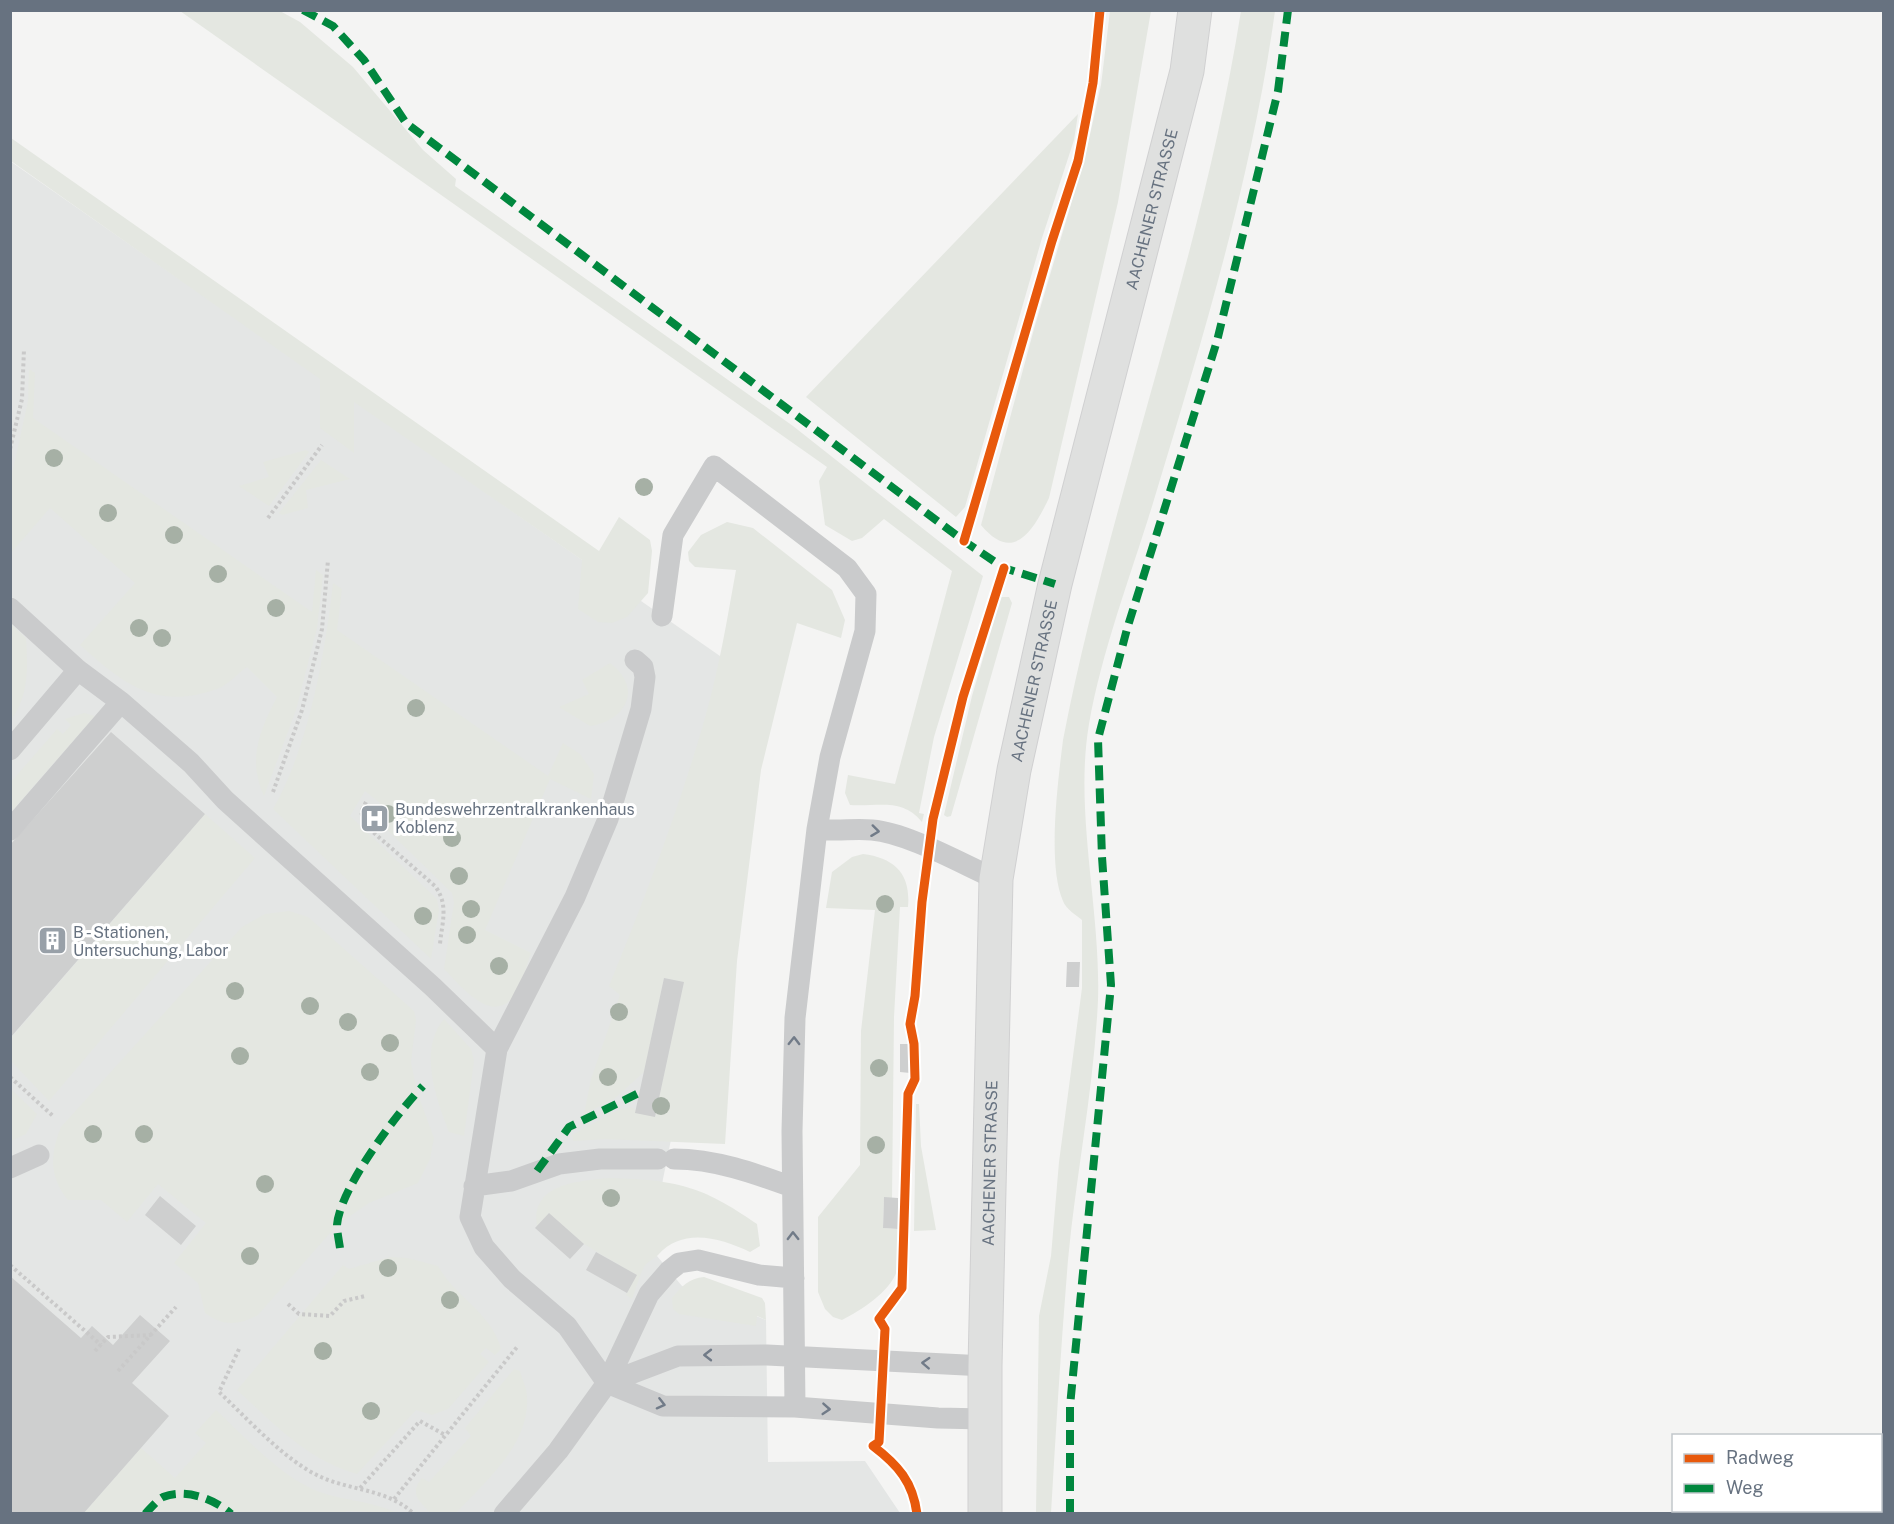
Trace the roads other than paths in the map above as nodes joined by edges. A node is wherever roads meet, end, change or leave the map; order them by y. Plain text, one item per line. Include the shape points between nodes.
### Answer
1 (1195, 10) edge
2 (10, 608) edge
3 (662, 616) dead end
4 (635, 660) dead end
5 (78, 670) junction
6 (121, 702) junction
7 (10, 750) edge
8 (817, 829) junction
9 (10, 830) edge
10 (996, 879) junction
11 (497, 1050) junction
12 (39, 1155) dead end
13 (10, 1168) edge
14 (474, 1186) junction
15 (792, 1186) junction
16 (794, 1278) junction
17 (795, 1357) junction
18 (985, 1365) junction
19 (607, 1383) junction
20 (795, 1407) junction
21 (985, 1419) junction
22 (504, 1514) edge
23 (985, 1514) edge

1 - 10 main road, AACHENER STRASSE via 1187,71 1054,584 1014,770
2 - 5 lane
3 - 8 lane via 673,535 714,466 847,568 866,594 865,631 830,757
4 - 11 lane via 643,667 645,676 641,709 608,819 575,897
5 - 6 lane
5 - 7 lane
6 - 9 lane
6 - 11 lane
8 -> 10 lane via 872,830 898,836
15 -> 8 lane via 795,1018
10 - 18 main road, AACHENER STRASSE
11 - 14 lane
12 - 13 lane
14 - 15 lane via 511,1181 559,1164 600,1159 692,1159 742,1169
14 - 19 lane via 470,1217 484,1247 512,1279 567,1326
16 -> 15 lane
16 - 17 lane
16 - 19 lane via 759,1275 698,1260 680,1263 649,1294
18 -> 17 lane
17 -> 19 lane via 678,1356
17 - 20 lane
18 - 21 main road, AACHENER STRASSE
19 -> 20 lane via 663,1406
19 - 22 lane via 558,1452
20 -> 21 lane
21 - 23 main road, AACHENER STRASSE

